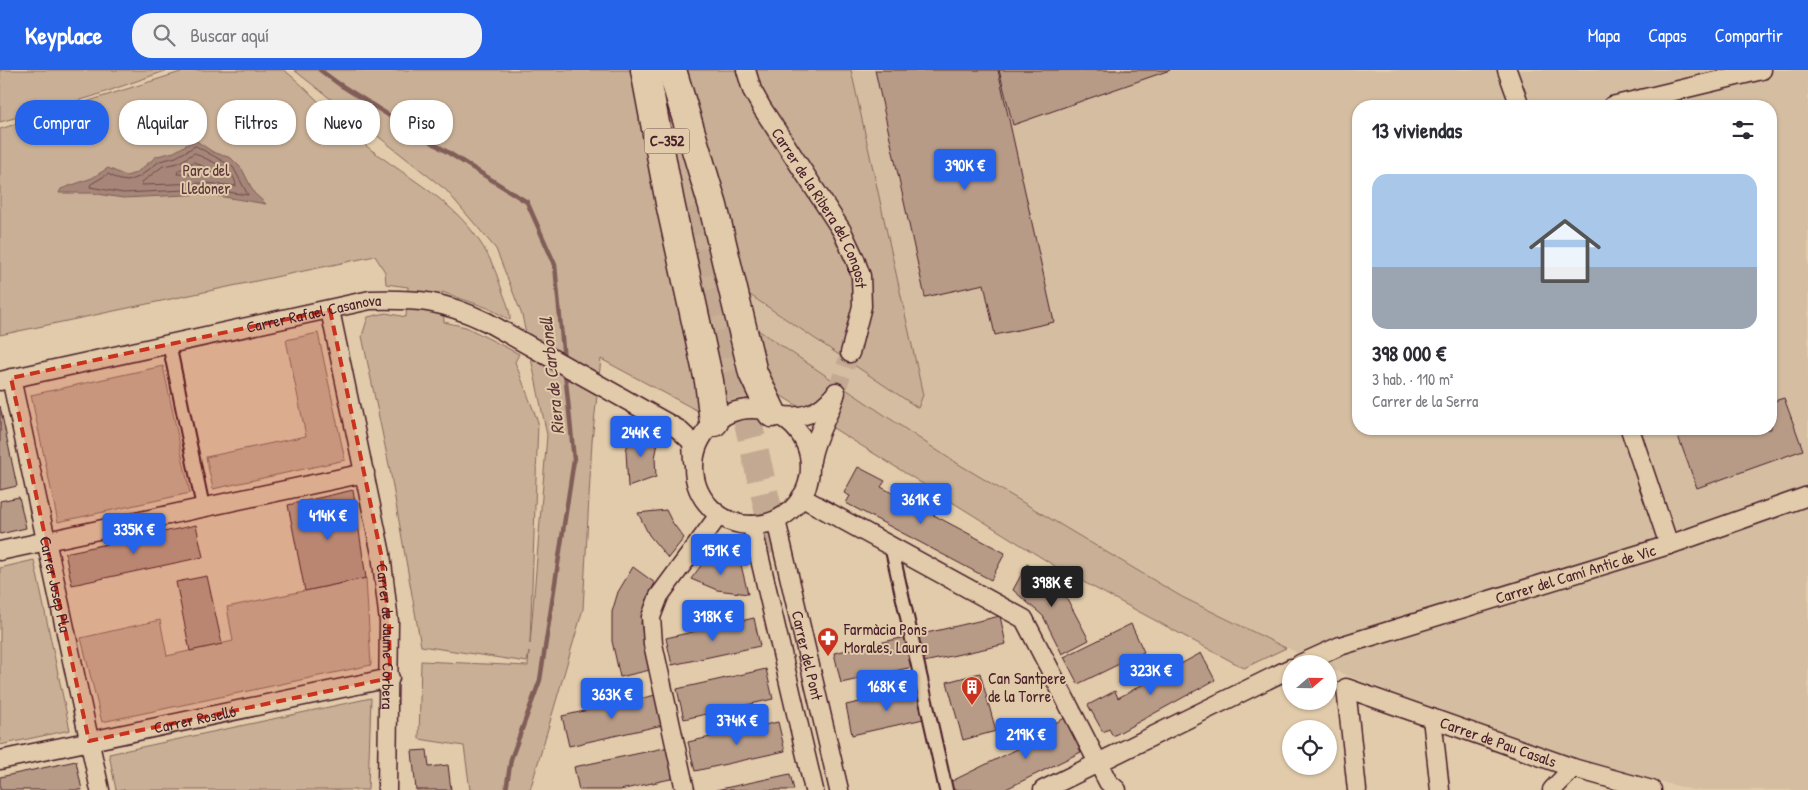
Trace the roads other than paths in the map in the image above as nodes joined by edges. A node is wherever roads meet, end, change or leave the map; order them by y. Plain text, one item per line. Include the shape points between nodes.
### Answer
1 (646, 70) edge
2 (671, 70) edge
3 (746, 70) edge
4 (1507, 70) edge
5 (1762, 70) edge
6 (1518, 100) edge
7 (1637, 100) edge
8 (330, 310) junction
9 (169, 344) junction
10 (850, 353) tunnel mouth
11 (5, 379) edge
12 (775, 414) junction
13 (712, 424) junction
14 (678, 429) junction
15 (1632, 435) edge
16 (693, 461) junction
17 (810, 467) junction
18 (365, 473) junction
19 (1808, 496) edge
20 (802, 497) junction
21 (203, 507) junction
22 (719, 515) junction
23 (776, 520) junction
24 (752, 526) junction
25 (46, 541) junction
26 (1669, 545) junction
27 (891, 546) junction
28 (0, 551) edge
29 (1320, 655) edge
30 (1282, 672) edge
31 (390, 678) junction
32 (1432, 718) junction
33 (89, 741) junction
34 (0, 760) edge
35 (1098, 762) junction
36 (1574, 768) junction
37 (100, 790) edge
38 (387, 790) edge
39 (685, 790) edge
40 (814, 790) edge
41 (839, 790) edge
42 (946, 790) edge
43 (1043, 790) edge
44 (1117, 790) edge
45 (1357, 790) edge
46 (1440, 790) edge
47 (1552, 790) edge
48 (1652, 790) edge

1 - 2 highway, C-352 via 692,209
1 - 13 highway via 670,203 708,373
2 - 12 highway via 712,206 753,373
3 - 10 street, Carrer de la Ribera del Congost via 762,108 842,231 855,259 861,276 862,306
4 - 6 street
5 - 7 street
8 - 9 street, Carrer Rafael Casanova
8 - 14 street, Carrer Rafael Casanova via 370,300 421,300 464,311 544,352
8 - 18 street, Carrer de Jaume Corbera
9 - 11 street, Carrer Rafael Casanova
9 - 21 street
11 - 25 street, Carrer Josep Pla
12 - 13 street via 745,408 731,412
12 - 17 street via 801,435
12 - 17 street via 791,418 809,415 836,392 814,445
13 - 14 street via 690,433
13 - 16 street via 698,444
14 - 16 street via 692,442
15 - 26 street
16 - 22 street via 694,479 700,496
17 - 20 street
18 - 21 street
18 - 31 street, Carrer de Jaume Corbera via 381,554 389,622
19 - 26 street, Carrer del Camí Antic de Vic
20 - 23 street via 789,512
20 - 27 street
21 - 25 street
22 - 24 street via 738,524
22 - 39 street via 659,596 651,617 653,644
23 - 24 street
23 - 41 street, Carrer del Pont
24 - 40 street, Carrer del Pont
25 - 28 street
25 - 33 street, Carrer Josep Pla
26 - 29 street, Carrer del Camí Antic de Vic via 1340,646
27 - 35 street via 1024,619
27 - 42 street
30 - 35 street
31 - 33 street, Carrer Roselló
31 - 38 street, Carrer de Jaume Corbera
32 - 36 street, Carrer de Pau Casals
32 - 45 street, Carrer de Pau Casals via 1346,688
32 - 46 street
33 - 34 street, Carrer Roselló
33 - 37 street, Carrer Josep Pla
35 - 43 street
35 - 44 street via 1108,782
36 - 47 street
36 - 48 street, Carrer de Pau Casals

